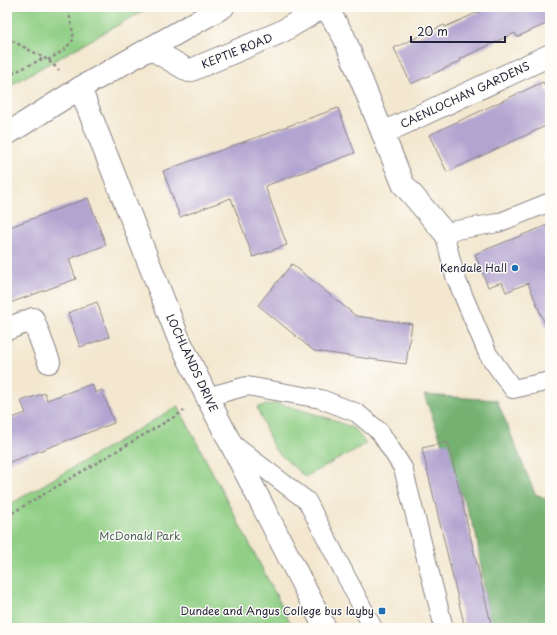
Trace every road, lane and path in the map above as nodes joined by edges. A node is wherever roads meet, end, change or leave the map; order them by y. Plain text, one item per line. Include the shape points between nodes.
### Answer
1 (68, 7) edge
2 (223, 7) edge
3 (323, 7) edge
4 (326, 7) edge
5 (7, 38) edge
6 (150, 48) junction
7 (548, 56) dead end
8 (46, 59) junction
9 (7, 76) edge
10 (80, 88) junction
11 (383, 133) junction
12 (7, 134) edge
13 (550, 202) edge
14 (444, 232) junction
15 (7, 329) edge
16 (49, 362) dead end
17 (550, 381) edge
18 (207, 397) junction
19 (230, 442) junction
20 (7, 516) edge
21 (325, 628) edge
22 (373, 628) edge
23 (444, 628) edge

1 - 8 path via 74,40 64,50
2 - 6 street
3 - 6 street, KEPTIE ROAD via 281,32 189,71
4 - 11 street via 344,37
5 - 8 path
6 - 10 street
7 - 11 street, CAENLOCHAN GARDENS
8 - 9 path
8 - 10 path
10 - 12 street
10 - 18 street, LOCHLANDS DRIVE via 178,337
11 - 14 street via 403,184
13 - 14 lane via 498,223
14 - 17 lane via 455,276 488,354 513,389
15 - 16 street via 33,319
18 - 19 street, LOCHLANDS DRIVE
18 - 20 path
18 - 23 lane via 247,386 321,399 356,413 380,432 403,468
19 - 21 street, LOCHLANDS DRIVE
19 - 22 lane via 307,501

